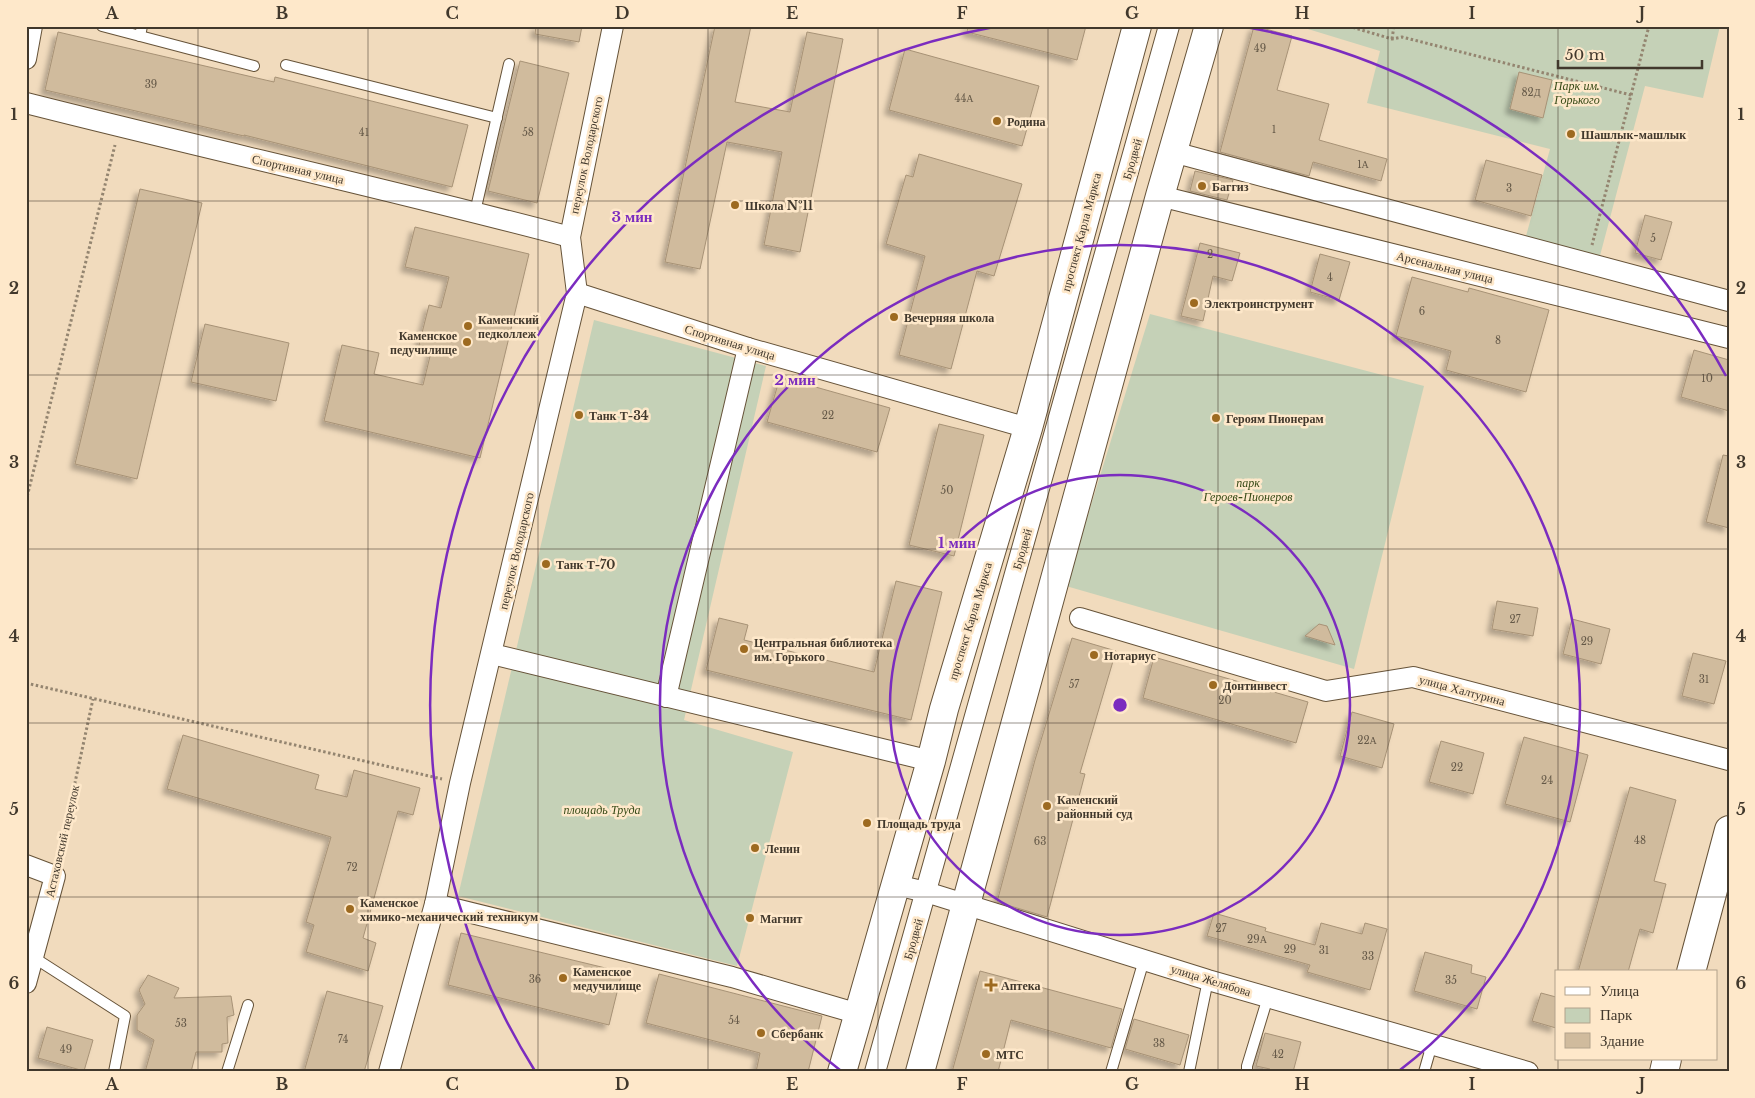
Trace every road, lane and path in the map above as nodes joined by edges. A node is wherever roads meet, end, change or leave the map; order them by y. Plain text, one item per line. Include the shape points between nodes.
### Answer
1 (32, 26) edge
2 (102, 26) edge
3 (613, 26) edge
4 (1137, 26) edge
5 (1170, 26) edge
6 (1209, 26) edge
7 (1348, 26) edge
8 (1394, 26) edge
9 (1650, 26) edge
10 (141, 31) edge
11 (1392, 39) junction
12 (26, 60) edge
13 (509, 64) dead end
14 (286, 65) dead end
15 (254, 66) dead end
16 (1631, 95) junction
17 (26, 103) edge
18 (497, 118) junction
19 (119, 127) junction
20 (1173, 152) junction
21 (1160, 196) junction
22 (475, 212) junction
23 (570, 237) junction
24 (1587, 264) junction
25 (577, 293) junction
26 (1729, 301) edge
27 (1729, 338) edge
28 (748, 348) junction
29 (1028, 428) junction
30 (26, 501) edge
31 (1080, 618) dead end
32 (492, 654) junction
33 (26, 683) edge
34 (666, 697) junction
35 (93, 699) junction
36 (1729, 760) edge
37 (930, 761) junction
38 (460, 783) junction
39 (1729, 830) edge
40 (26, 865) edge
41 (55, 876) junction
42 (896, 885) junction
43 (926, 892) junction
44 (435, 904) junction
45 (967, 904) junction
46 (32, 957) junction
47 (1144, 960) junction
48 (1691, 970) edge
49 (1208, 980) junction
50 (26, 983) edge
51 (1268, 997) junction
52 (248, 1004) dead end
53 (859, 1014) junction
54 (1432, 1044) junction
55 (114, 1072) edge
56 (227, 1072) edge
57 (389, 1072) edge
58 (842, 1072) edge
59 (875, 1072) edge
60 (920, 1072) edge
61 (1111, 1072) edge
62 (1189, 1072) edge
63 (1247, 1072) edge
64 (1424, 1072) edge
65 (1528, 1072) edge

1 - 12 street
2 - 10 lane
3 - 23 street, переулок Володарского
4 - 29 street, проспект Карла Маркса
5 - 43 street, Бродвей
6 - 20 street
7 - 11 path
8 - 11 path
9 - 16 path
10 - 15 lane
11 - 16 path via 1402,37
13 - 18 lane
14 - 18 lane
16 - 24 path
17 - 19 street, Спортивная улица
18 - 22 lane
19 - 22 street, Спортивная улица
19 - 30 path
20 - 21 street
20 - 24 street
21 - 27 street, Арсенальная улица
21 - 45 street
22 - 23 street, Спортивная улица
23 - 25 street, переулок Володарского
24 - 26 street
25 - 28 street, Спортивная улица
25 - 32 street, переулок Володарского
28 - 29 street, Спортивная улица
28 - 34 street
29 - 37 street, проспект Карла Маркса
31 - 36 street, улица Халтурина via 1326,691 1413,677
32 - 34 street
32 - 38 street, переулок Володарского
33 - 35 path
34 - 37 street
35 - 38 path
35 - 41 path, Астаховский переулок
37 - 42 street, проспект Карла Маркса
38 - 44 street, переулок Володарского
39 - 48 street
40 - 41 street
41 - 46 street, Астаховский переулок
42 - 43 street, улица Желябова
42 - 53 street, проспект Карла Маркса
43 - 45 street, улица Желябова
43 - 59 street, Бродвей
44 - 53 street via 732,977
44 - 57 street, переулок Володарского
45 - 47 street, улица Желябова
45 - 60 street
46 - 50 street, Астаховский переулок
46 - 55 lane via 125,1016
47 - 49 street, улица Желябова
47 - 61 lane
49 - 51 street, улица Желябова
49 - 62 lane
51 - 54 street, улица Желябова
51 - 63 lane
52 - 56 lane
53 - 58 street, проспект Карла Маркса
54 - 64 lane
54 - 65 street, улица Желябова

